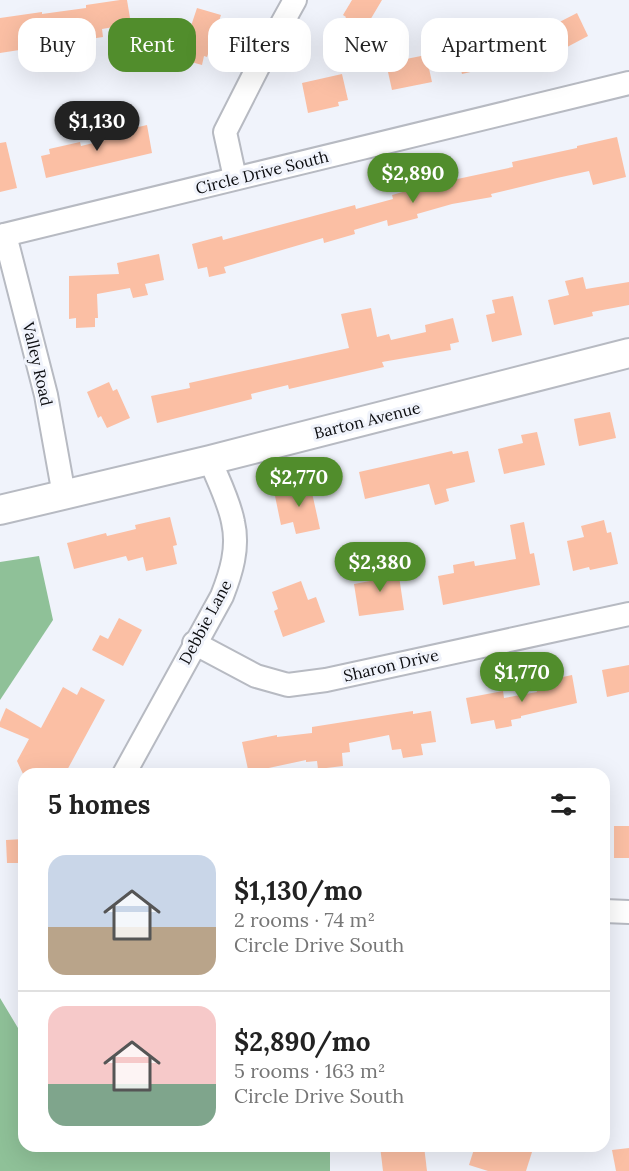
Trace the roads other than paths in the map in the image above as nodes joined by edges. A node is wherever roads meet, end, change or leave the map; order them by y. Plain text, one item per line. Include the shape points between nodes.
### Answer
1 (295, 0) edge
2 (629, 83) edge
3 (235, 178) junction
4 (2, 236) edge
5 (629, 353) edge
6 (210, 460) junction
7 (64, 495) junction
8 (0, 510) edge
9 (629, 614) edge
10 (195, 644) junction
11 (127, 768) edge
12 (610, 911) edge
13 (629, 912) edge

1 - 3 street via 225,132
2 - 3 street, Circle Drive South
3 - 4 street, Circle Drive South
4 - 7 street, Valley Road via 46,395
5 - 6 street, Barton Avenue
6 - 7 street, Barton Avenue
6 - 10 street, Debbie Lane via 233,522 235,545 222,596
7 - 8 street, Barton Avenue
9 - 10 street, Sharon Drive via 288,686 256,676
10 - 11 street, Debbie Lane
12 - 13 street

